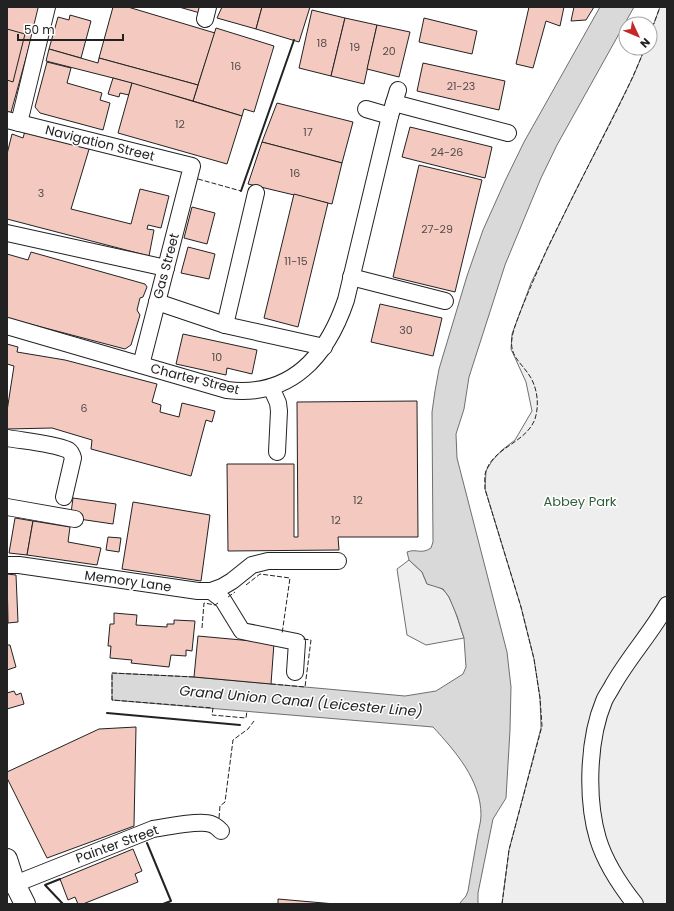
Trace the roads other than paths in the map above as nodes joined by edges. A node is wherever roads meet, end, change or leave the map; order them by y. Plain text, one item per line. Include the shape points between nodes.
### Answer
1 (47, 7) edge
2 (394, 103) junction
3 (366, 109) dead end
4 (13, 121) edge
5 (508, 133) dead end
6 (192, 166) joint
7 (256, 192) dead end
8 (7, 233) edge
9 (166, 268) junction
10 (351, 277) junction
11 (444, 301) dead end
12 (157, 302) junction
13 (225, 325) junction
14 (7, 326) edge
15 (324, 347) junction
16 (141, 365) junction
17 (271, 387) junction
18 (7, 438) edge
19 (277, 452) dead end
20 (64, 497) dead end
21 (7, 507) edge
22 (75, 519) dead end
23 (338, 561) dead end
24 (7, 564) edge
25 (211, 591) junction
26 (667, 605) edge
27 (294, 672) dead end
28 (221, 831) dead end
29 (7, 859) edge
30 (15, 884) junction
31 (25, 904) edge
32 (635, 904) edge

1 - 4 street
2 - 3 street
2 - 5 street
2 - 10 street, Charter Street
4 - 6 street, Navigation Street
6 - 9 street, Gas Street
7 - 13 street
8 - 9 street
9 - 12 street, Gas Street
10 - 11 street
10 - 15 street, Charter Street via 340,319
12 - 13 street
12 - 16 street, Gas Street
13 - 15 street
14 - 16 street, Charter Street
15 - 17 street, Charter Street via 300,372 287,381
16 - 17 street, Charter Street via 227,390 244,392
17 - 19 street via 279,411
18 - 20 street via 49,445 72,453
21 - 22 street
23 - 25 street, Memory Lane via 268,561 252,565 232,581
24 - 25 street, Memory Lane
25 - 27 street via 224,600 242,631 297,642
26 - 32 street via 604,701 594,734 590,774 593,816 598,839 616,877
28 - 30 street, Painter Street via 209,823 153,829
29 - 30 main road
30 - 31 main road

